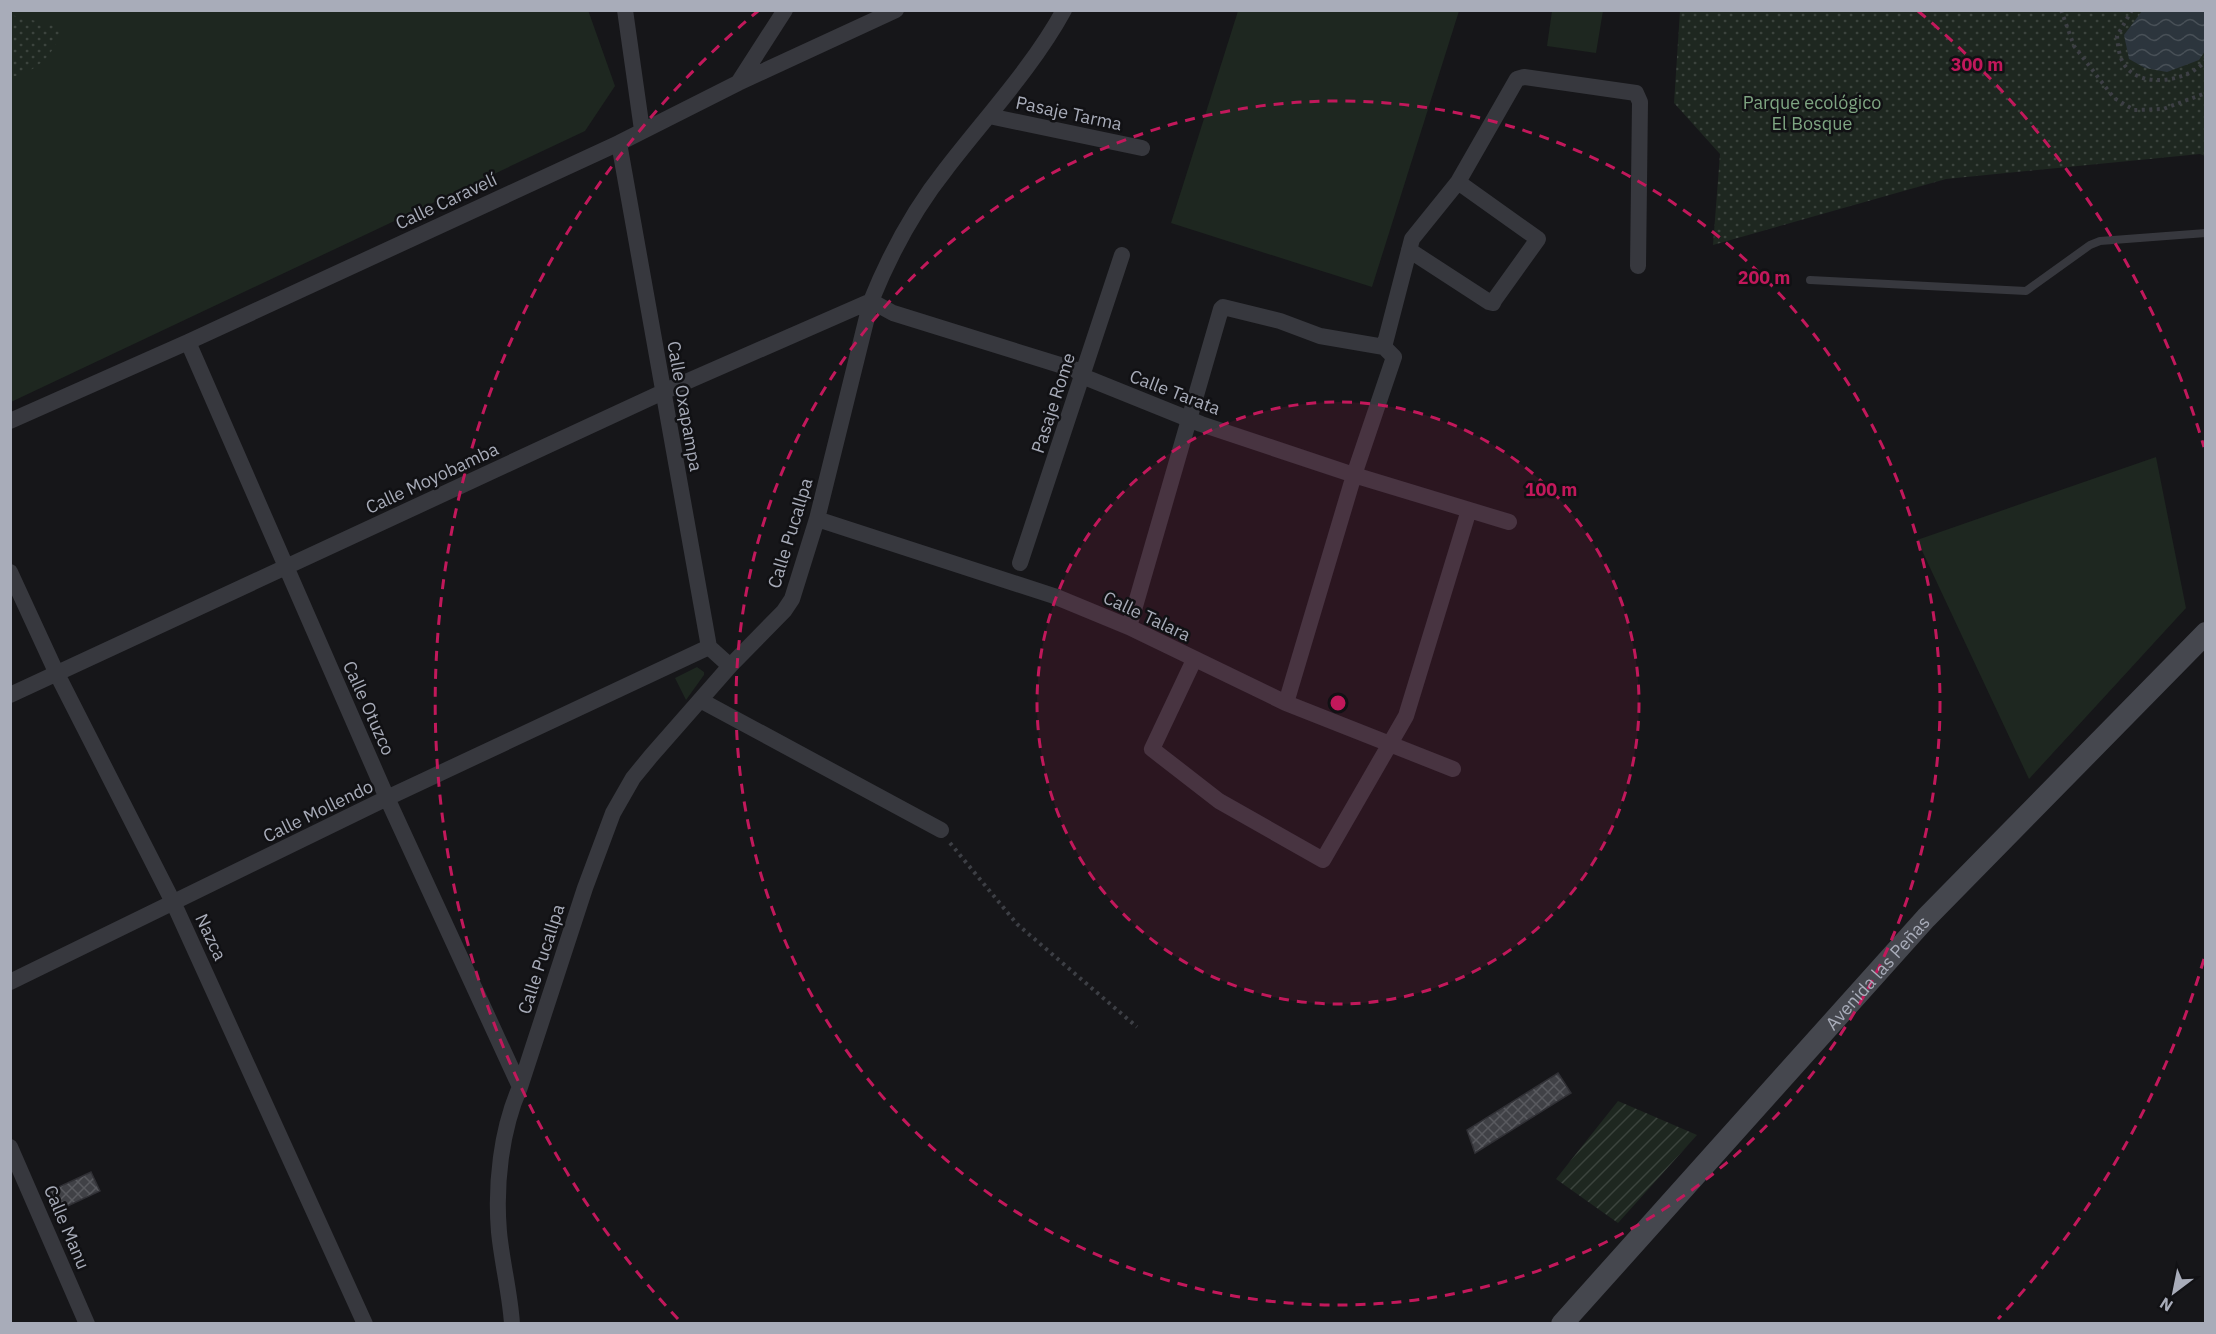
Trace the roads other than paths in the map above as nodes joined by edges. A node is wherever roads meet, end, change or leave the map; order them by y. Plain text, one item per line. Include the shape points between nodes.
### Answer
1 (625, 10) edge
2 (785, 10) edge
3 (896, 10) edge
4 (1064, 10) edge
5 (738, 83) junction
6 (988, 116) junction
7 (642, 130) junction
8 (619, 143) junction
9 (1142, 148) dead end
10 (1458, 182) junction
11 (2205, 233) edge
12 (1409, 250) junction
13 (1122, 255) dead end
14 (1638, 266) dead end
15 (1810, 280) dead end
16 (871, 300) junction
17 (188, 342) junction
18 (1384, 347) junction
19 (1082, 376) junction
20 (663, 392) junction
21 (1189, 420) junction
22 (10, 421) edge
23 (1354, 475) junction
24 (1469, 510) junction
25 (817, 519) junction
26 (1509, 522) dead end
27 (1020, 563) dead end
28 (286, 567) junction
29 (10, 572) edge
30 (1129, 627) junction
31 (2205, 633) edge
32 (709, 648) junction
33 (1194, 660) junction
34 (730, 666) junction
35 (57, 674) junction
36 (10, 695) edge
37 (700, 700) junction
38 (1286, 703) junction
39 (1390, 745) junction
40 (1453, 769) dead end
41 (387, 798) junction
42 (941, 830) road end
43 (174, 904) junction
44 (10, 982) edge
45 (520, 1087) junction
46 (10, 1147) edge
47 (87, 1323) edge
48 (365, 1323) edge
49 (512, 1323) edge
50 (1562, 1323) edge

1 - 7 street
2 - 5 street
3 - 5 street, Calle Caravelí
4 - 6 street, Calle Pucallpa
5 - 7 street, Calle Caravelí
6 - 9 street, Pasaje Tarma
6 - 16 street, Calle Pucallpa via 916,212
7 - 8 street, Calle Caravelí
8 - 17 street, Calle Caravelí
8 - 20 street, Calle Oxapampa
10 - 12 street via 1412,239
10 - 12 street via 1538,239 1493,303
10 - 14 street via 1517,79 1636,93 1640,102
11 - 15 lane via 2100,241 2026,291
12 - 18 street
13 - 19 street, Pasaje Rome
16 - 19 street, Calle Tarata via 893,313 1076,370
16 - 20 street, Calle Moyobamba
16 - 25 street, Calle Pucallpa
17 - 22 street, Calle Caravelí
17 - 28 street, Calle Otuzco
18 - 21 street via 1320,336 1223,307
18 - 23 street via 1394,357
19 - 21 street, Calle Tarata
19 - 27 street, Pasaje Rome
20 - 28 street, Calle Moyobamba
20 - 32 street, Calle Oxapampa
21 - 23 street, Calle Tarata
21 - 30 street
23 - 24 street, Calle Tarata
23 - 38 street
24 - 26 street, Calle Tarata
24 - 39 street via 1416,687
25 - 30 street, Calle Talara via 1054,596
25 - 34 street, Calle Pucallpa via 792,599
28 - 35 street, Calle Moyobamba
28 - 41 street, Calle Otuzco
29 - 35 street, Nazca
30 - 33 street, Calle Talara
31 - 50 street, Avenida las Peñas via 1926,918
32 - 34 street
32 - 41 street, Calle Mollendo
33 - 38 street, Calle Talara
33 - 39 street via 1152,749 1219,801 1323,860
34 - 37 street, Calle Pucallpa
35 - 36 street, Calle Moyobamba
35 - 43 street, Nazca
37 - 42 street
37 - 45 street, Calle Pucallpa via 633,778 613,813
38 - 39 street, Calle Talara
39 - 40 street, Calle Talara
41 - 43 street, Calle Mollendo
41 - 45 street, Calle Otuzco
43 - 44 street, Calle Mollendo
43 - 48 street, Nazca
45 - 49 street, Calle Pucallpa via 511,1108 498,1201
46 - 47 street, Calle Manu

